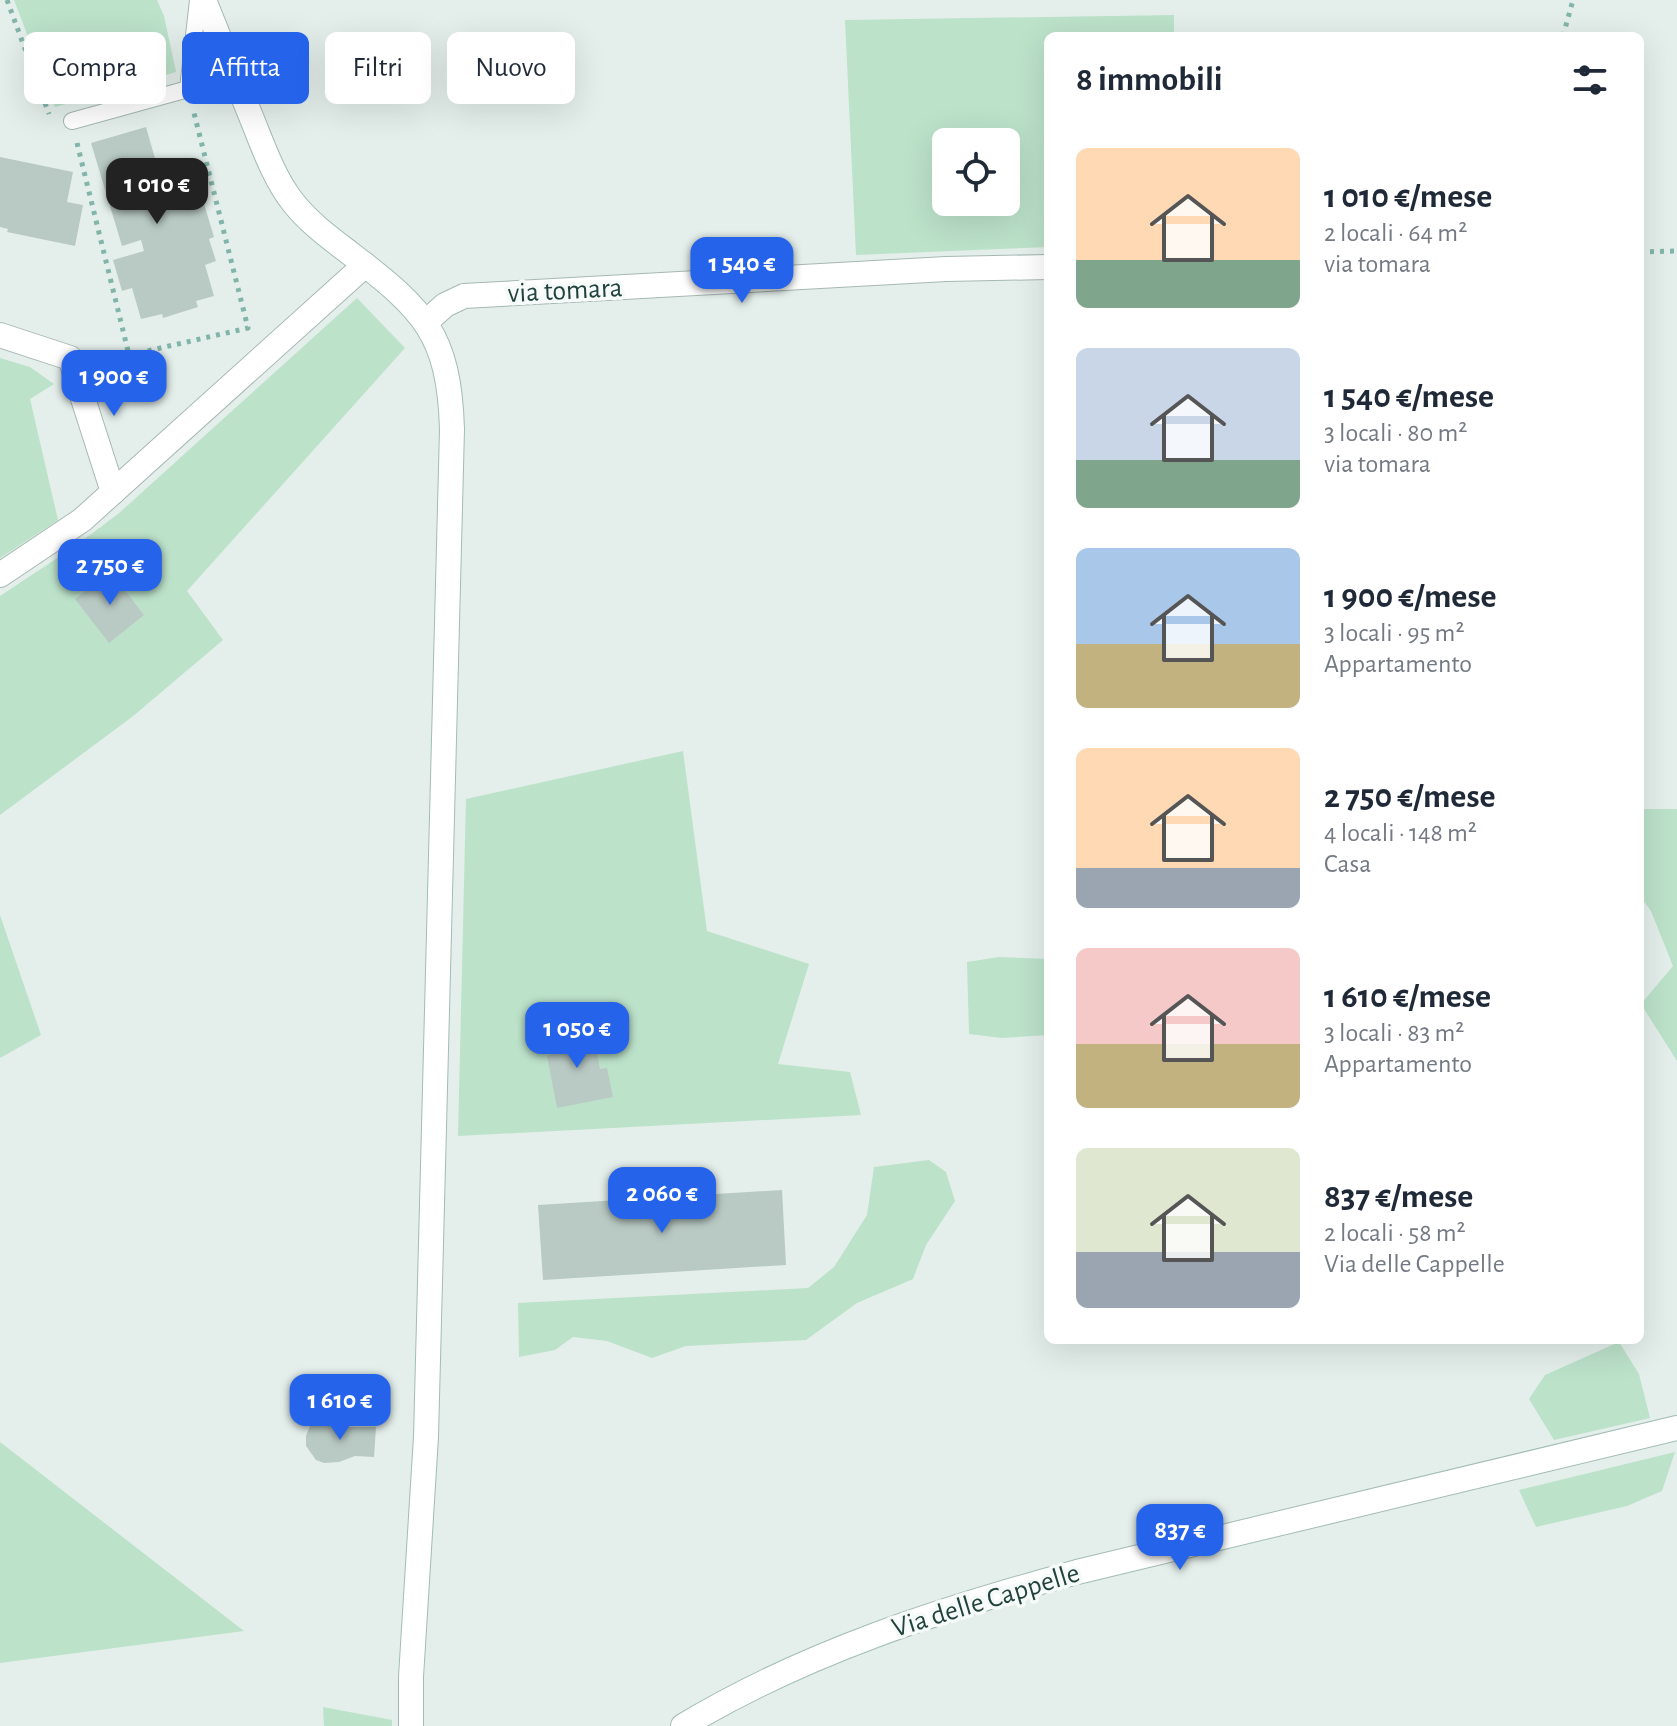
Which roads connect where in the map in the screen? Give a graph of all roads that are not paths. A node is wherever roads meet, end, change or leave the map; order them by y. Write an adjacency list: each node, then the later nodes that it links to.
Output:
1 (198, 0): 3 (lane)
2 (204, 0): 4 (street)
3 (72, 121)
4 (365, 265): 6 (street); 8 (street)
5 (1044, 267): 6 (street, via tomara)
6 (426, 322): 12 (street)
7 (0, 335): 8 (street)
8 (113, 492): 9 (street)
9 (0, 575)
10 (1677, 1428): 11 (street, Via delle Cappelle)
11 (715, 1718): 13 (street, Via delle Cappelle)
12 (411, 1726)
13 (683, 1726)

